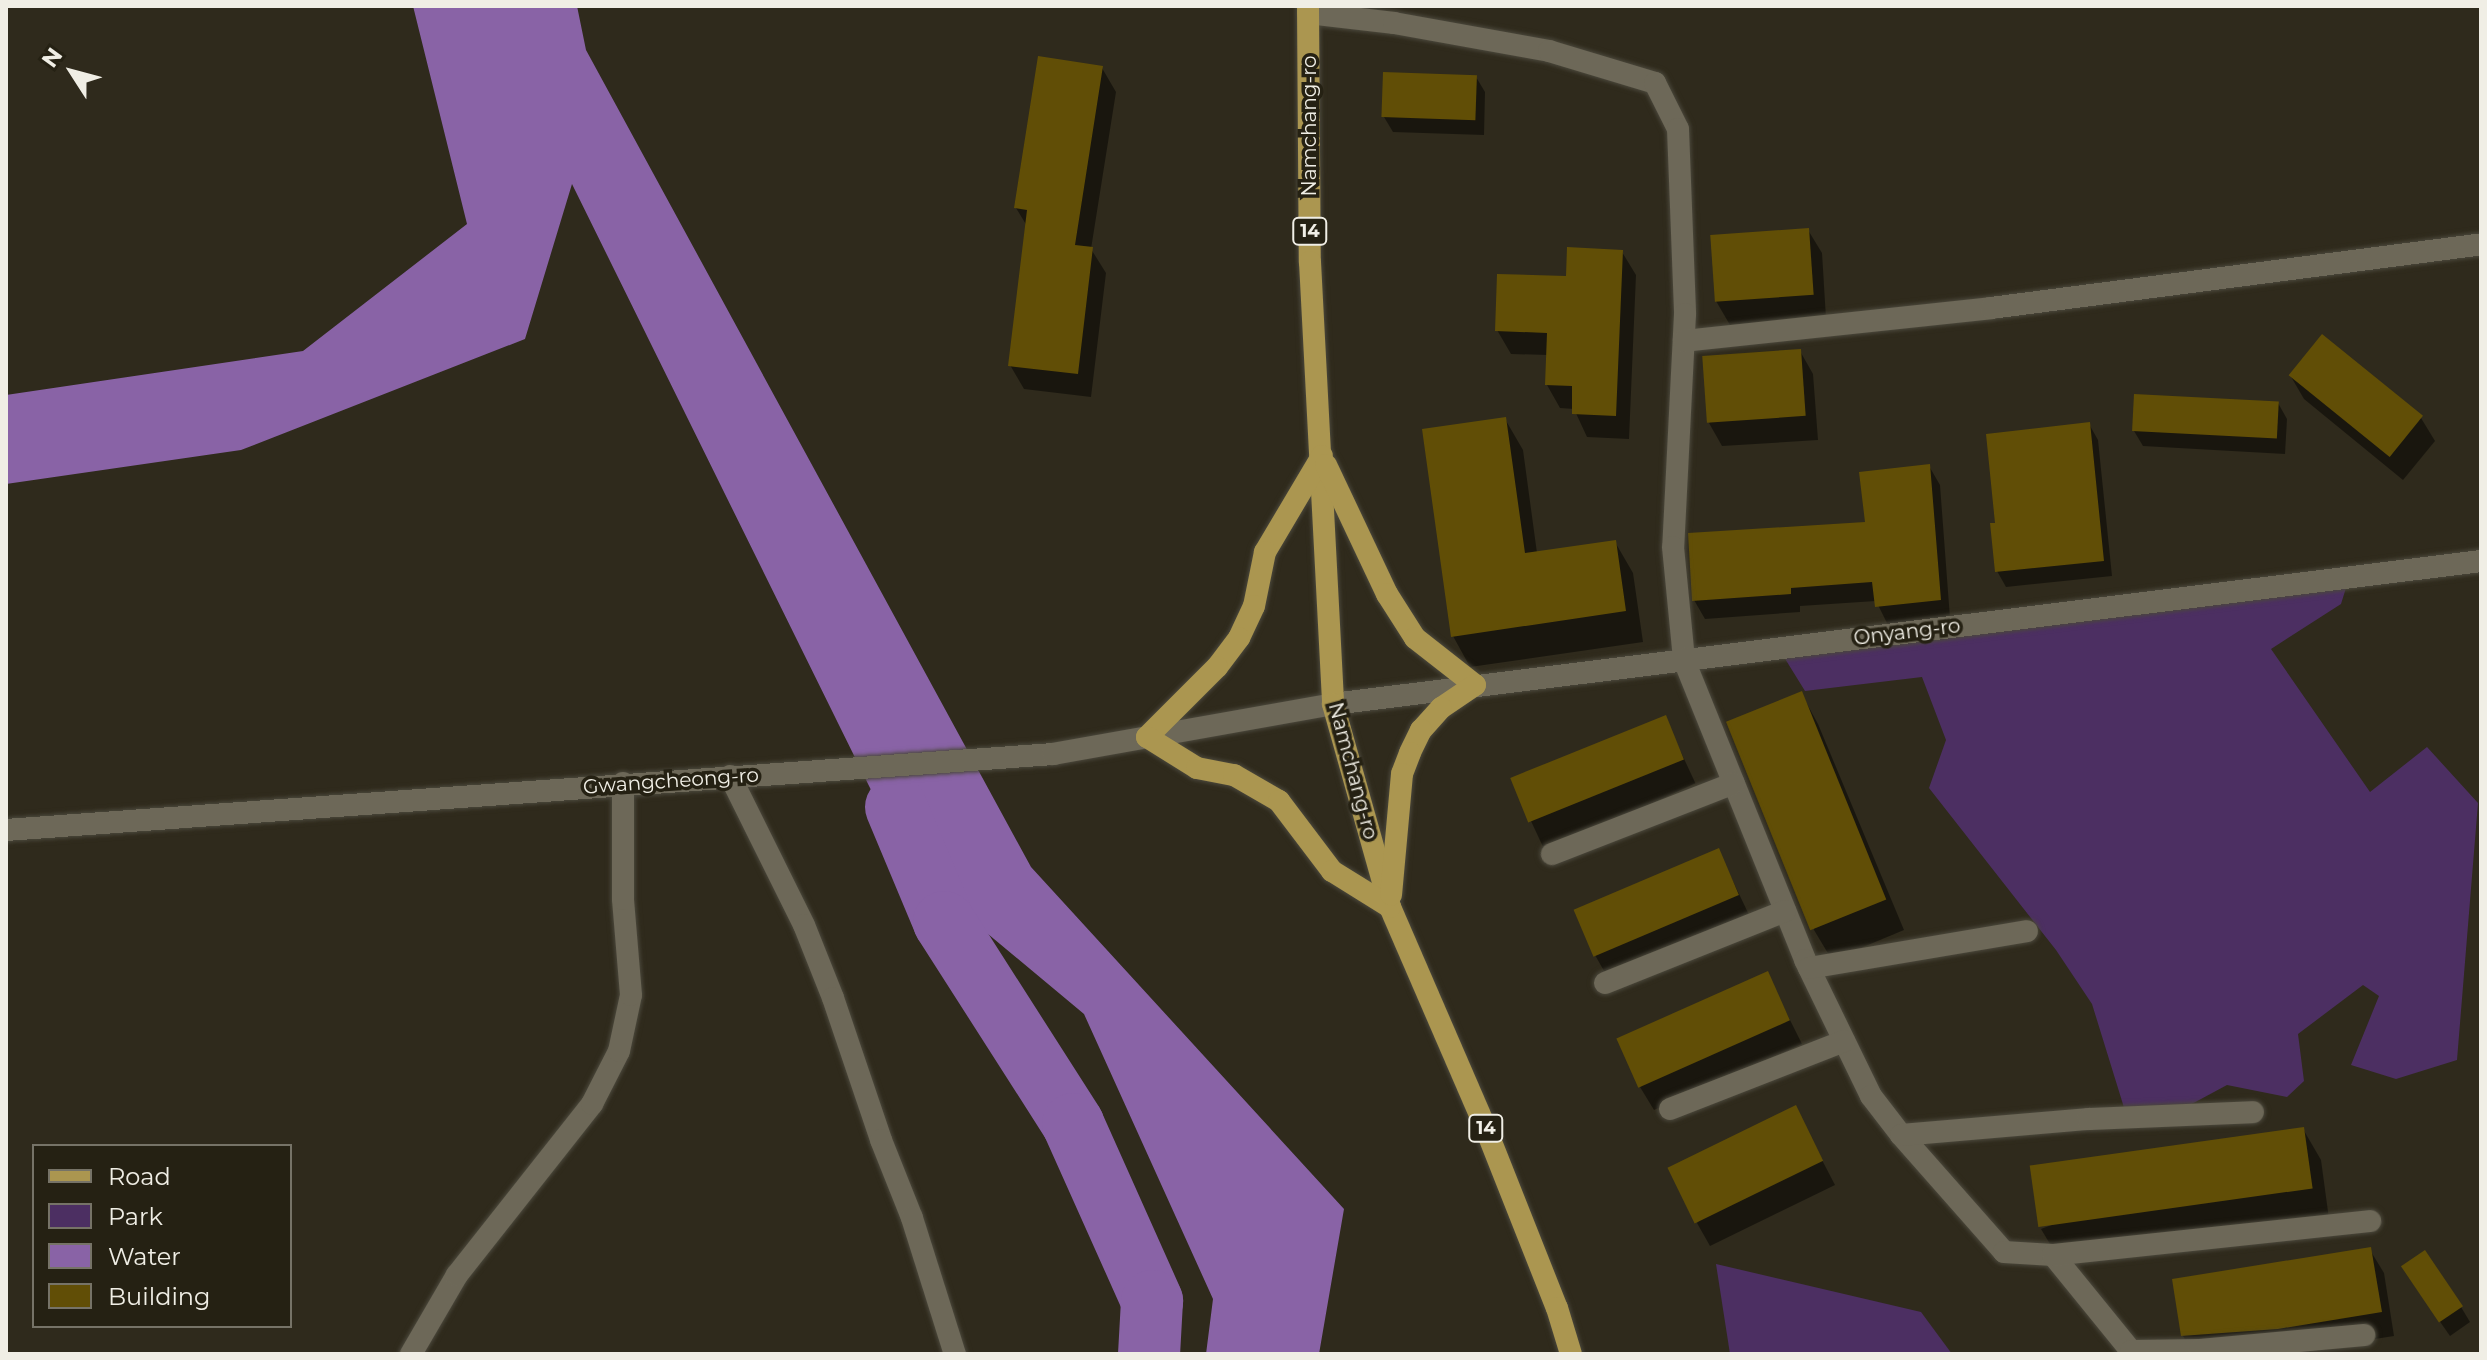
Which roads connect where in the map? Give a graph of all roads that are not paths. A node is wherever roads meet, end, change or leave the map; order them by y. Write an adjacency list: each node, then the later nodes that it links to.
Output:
1 (1308, 10): 3 (street); 4 (main road, Namchang-ro / 14)
2 (2481, 244): 3 (street)
3 (1684, 341): 6 (street)
4 (1322, 456): 7 (main road); 8 (main road, Namchang-ro / 14); 9 (main road)
5 (2481, 561): 6 (street, Onyang-ro)
6 (1684, 660): 7 (street, Onyang-ro); 12 (street)
7 (1475, 685): 8 (street, Onyang-ro); 15 (main road)
8 (1333, 704): 9 (street, Gwangcheong-ro); 15 (main road, Namchang-ro / 14)
9 (1147, 737): 10 (street, Gwangcheong-ro); 15 (main road)
10 (730, 776): 11 (street, Gwangcheong-ro); 28 (street)
11 (623, 783): 13 (street, Gwangcheong-ro); 27 (street)
12 (1734, 783): 14 (street); 16 (street)
13 (6, 830)
14 (1552, 854)
15 (1390, 907): 29 (main road, Namchang-ro / 14)
16 (1785, 911): 18 (street); 19 (street)
17 (2027, 931): 18 (street)
18 (1809, 968): 20 (street)
19 (1605, 983)
20 (1844, 1041): 21 (street); 23 (street)
21 (1670, 1109)
22 (2253, 1112): 23 (street)
23 (1901, 1135): 25 (street)
24 (2370, 1221): 25 (street)
25 (2053, 1255): 26 (street)
26 (2364, 1335)
27 (411, 1354)
28 (955, 1354)
29 (1571, 1354)

